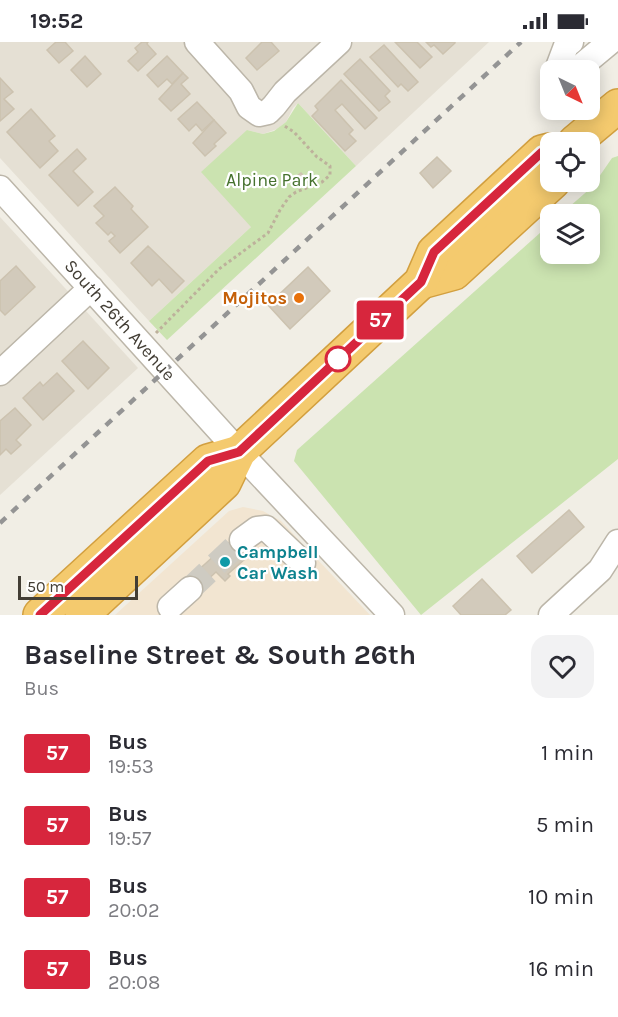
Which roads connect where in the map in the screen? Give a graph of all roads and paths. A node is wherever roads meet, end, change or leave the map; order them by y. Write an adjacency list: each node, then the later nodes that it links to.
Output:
1 (196, 42): 8 (street)
2 (339, 42): 8 (street)
3 (571, 42): 5 (street)
4 (610, 42): 6 (street)
5 (561, 60)
6 (588, 60)
7 (618, 106): 9 (highway)
8 (264, 113): 15 (path)
9 (587, 132)
10 (540, 154): 13 (highway)
11 (0, 188): 14 (street, South 26th Avenue)
12 (542, 192): 13 (highway)
13 (421, 282): 17 (highway)
14 (91, 288): 15 (street, South 26th Avenue); 16 (street)
15 (143, 346): 17 (street, South 26th Avenue)
16 (0, 373)
17 (239, 452): 24 (highway); 25 (highway); 26 (street, South 26th Avenue)
18 (242, 540): 20 (street)
19 (618, 542): 23 (street)
20 (303, 563)
21 (189, 589): 22 (street)
22 (170, 607)
23 (565, 610)
24 (40, 615)
25 (82, 615)
26 (392, 615)

